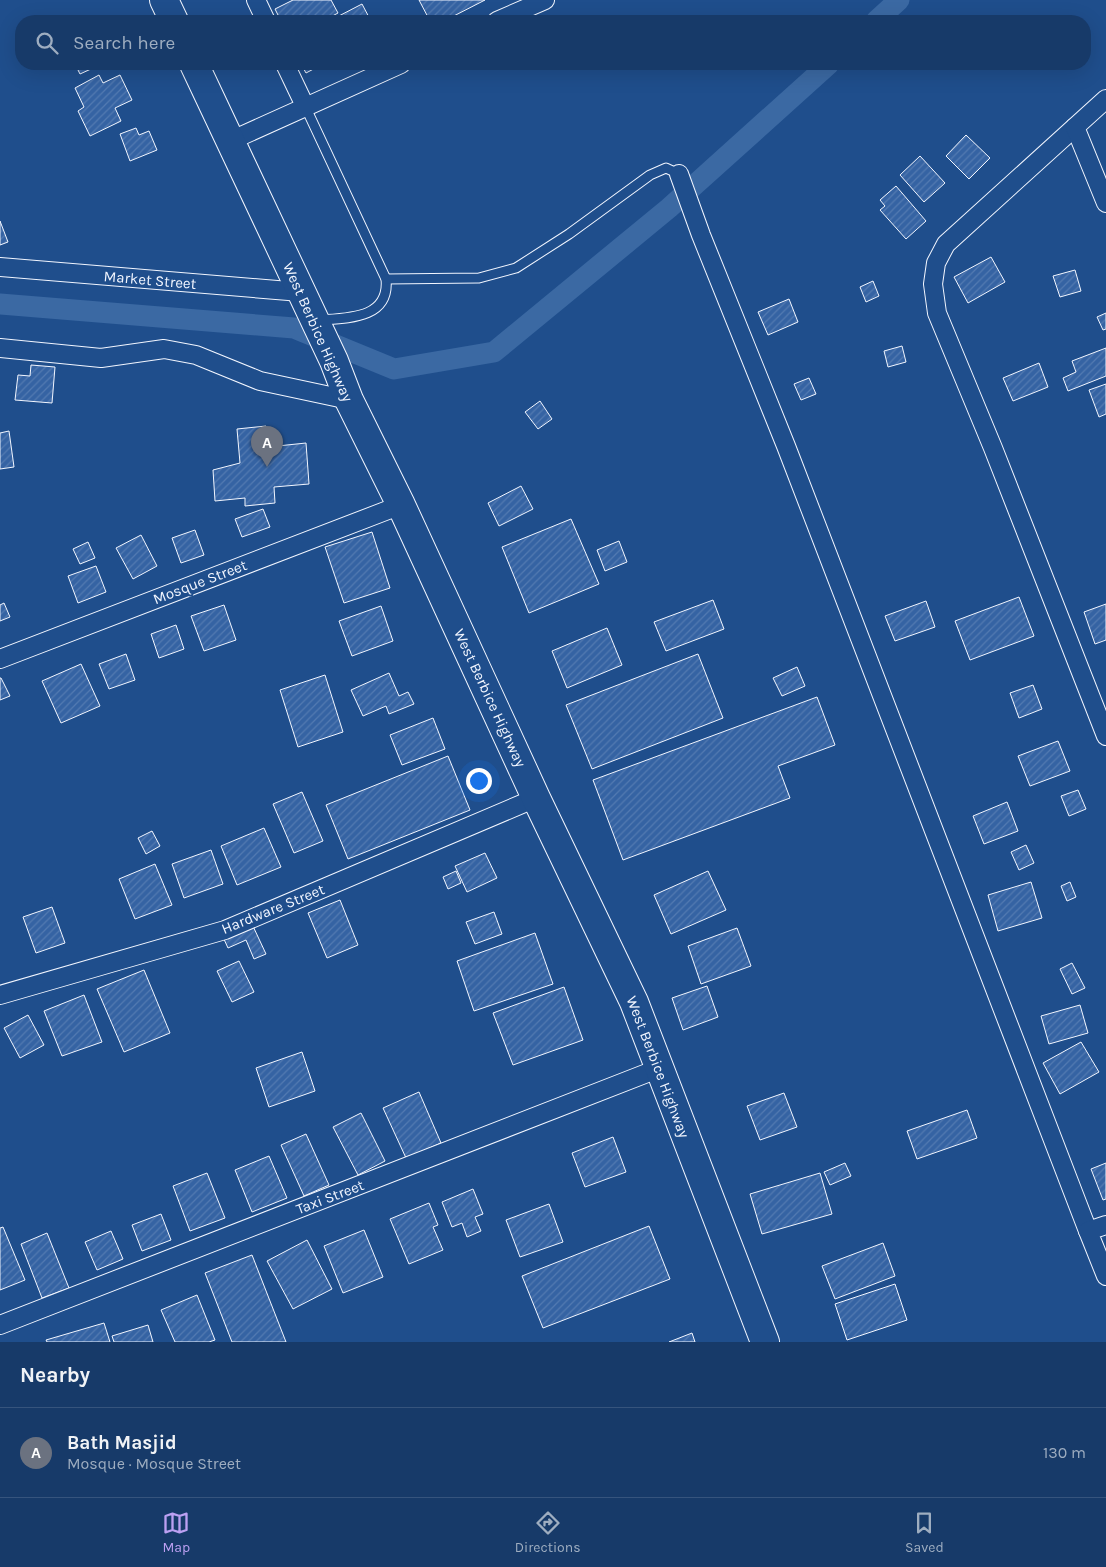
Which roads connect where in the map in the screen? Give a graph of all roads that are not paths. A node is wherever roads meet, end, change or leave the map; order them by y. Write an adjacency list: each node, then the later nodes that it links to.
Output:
1 (164, 0): 4 (main road)
2 (256, 0): 5 (street)
3 (544, 0): 6 (street)
4 (171, 15)
5 (263, 15)
6 (510, 15)
7 (197, 70): 13 (main road, West Berbice Highway)
8 (289, 70): 11 (street)
9 (387, 70): 11 (street)
10 (1106, 99): 12 (street)
11 (305, 106): 13 (street); 17 (lane)
12 (1076, 127): 15 (street); 24 (street)
13 (230, 140): 18 (main road, West Berbice Highway)
14 (679, 174): 17 (lane); 29 (street)
15 (1106, 203)
16 (0, 267): 18 (street, Market Street)
17 (386, 279): 19 (lane)
18 (301, 292): 19 (main road, West Berbice Highway)
19 (316, 326): 21 (main road, West Berbice Highway)
20 (0, 348): 21 (street)
21 (349, 400): 22 (main road, West Berbice Highway)
22 (401, 505): 23 (street, Mosque Street); 25 (main road, West Berbice Highway)
23 (0, 659)
24 (1106, 736)
25 (536, 798): 26 (street, Hardware Street); 27 (main road, West Berbice Highway)
26 (0, 994)
27 (660, 1068): 31 (street, Taxi Street); 32 (main road, West Berbice Highway)
28 (1106, 1225): 29 (street)
29 (1088, 1231): 30 (street)
30 (1106, 1276)
31 (0, 1325)
32 (765, 1342)

